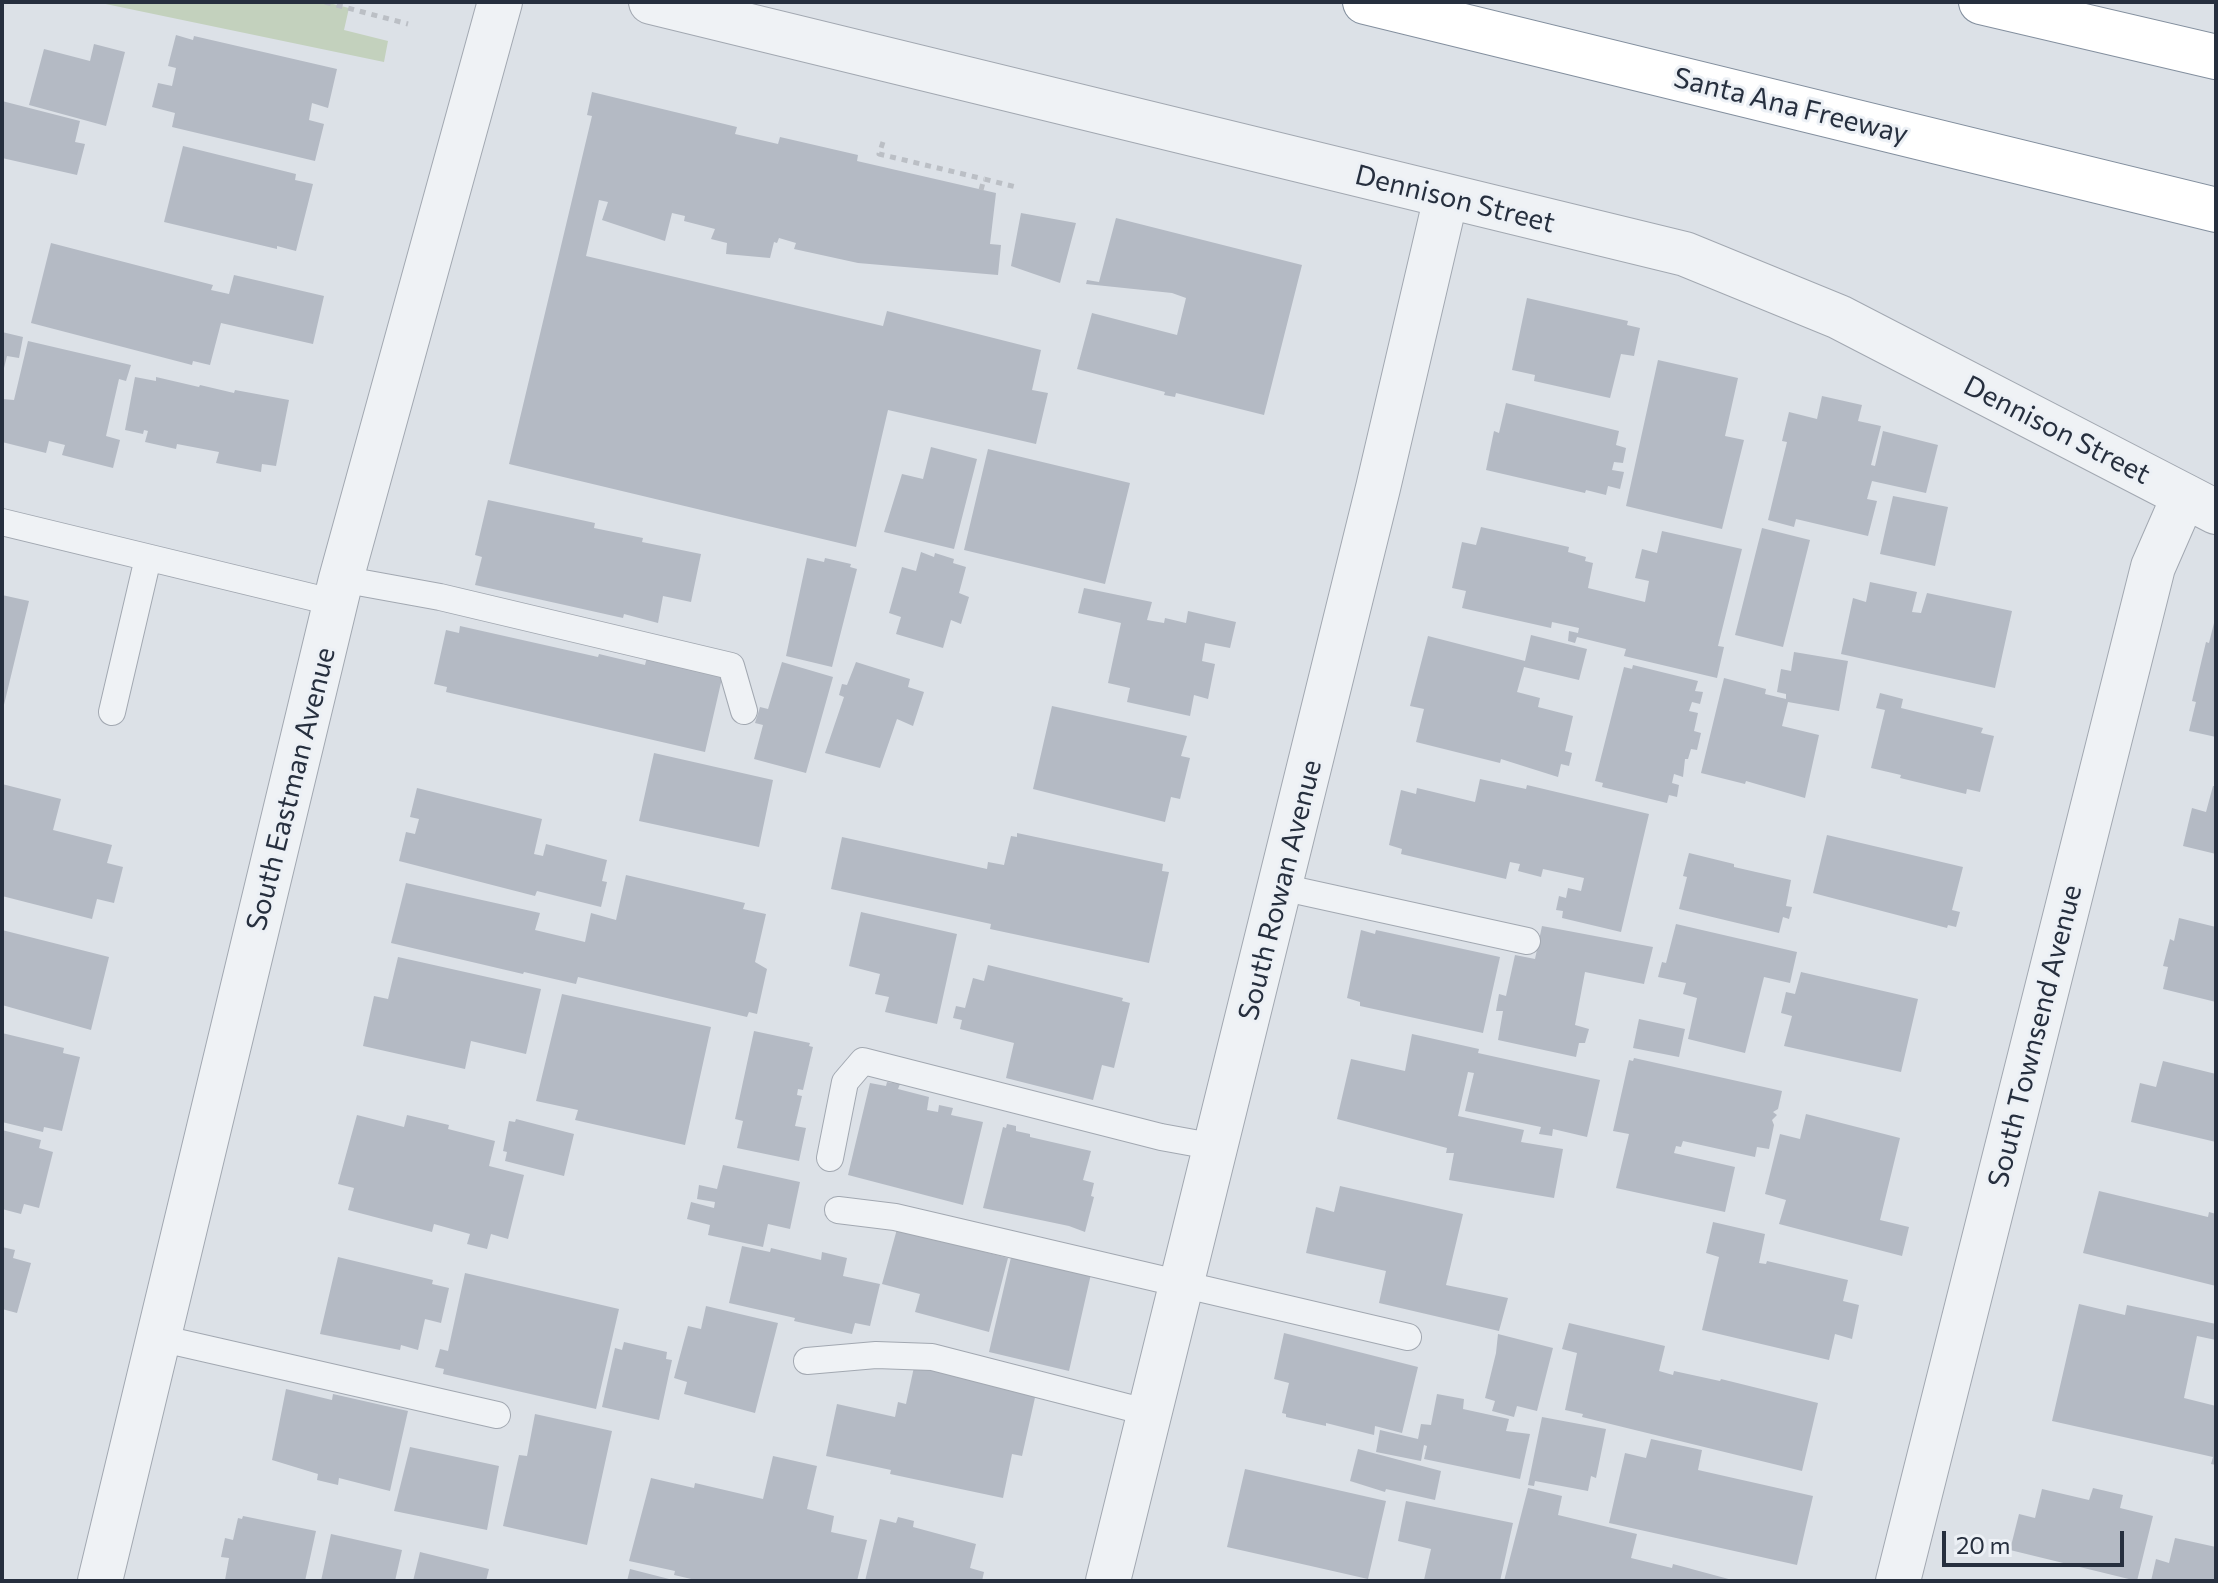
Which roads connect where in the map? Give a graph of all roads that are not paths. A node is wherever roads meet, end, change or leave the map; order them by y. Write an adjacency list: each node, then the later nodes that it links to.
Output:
1 (500, 2): 11 (street, South Eastman Avenue)
2 (651, 2): 6 (street, Dennison Street)
3 (1365, 2): 7 (highway, Santa Ana Freeway)
4 (1981, 2): 5 (highway)
5 (2216, 57)
6 (1446, 197): 8 (street, Dennison Street); 14 (street, South Rowan Avenue)
7 (2208, 210)
8 (2200, 504): 27 (street, South Townsend Avenue)
9 (2, 522): 10 (lane)
10 (148, 558): 11 (lane); 13 (lane)
11 (338, 591): 12 (lane); 21 (street, South Eastman Avenue)
12 (744, 711)
13 (112, 712)
14 (1281, 887): 15 (lane); 16 (street, South Rowan Avenue)
15 (1527, 941)
16 (1216, 1147): 17 (lane); 19 (street, South Rowan Avenue)
17 (830, 1158)
18 (838, 1210): 19 (lane)
19 (1182, 1283): 20 (lane); 23 (street, South Rowan Avenue)
20 (1408, 1337)
21 (159, 1338): 24 (lane); 25 (street, South Eastman Avenue)
22 (807, 1361): 23 (lane)
23 (1150, 1413): 26 (street, South Rowan Avenue)
24 (497, 1415)
25 (100, 1581)
26 (1108, 1581)
27 (1898, 1581)

